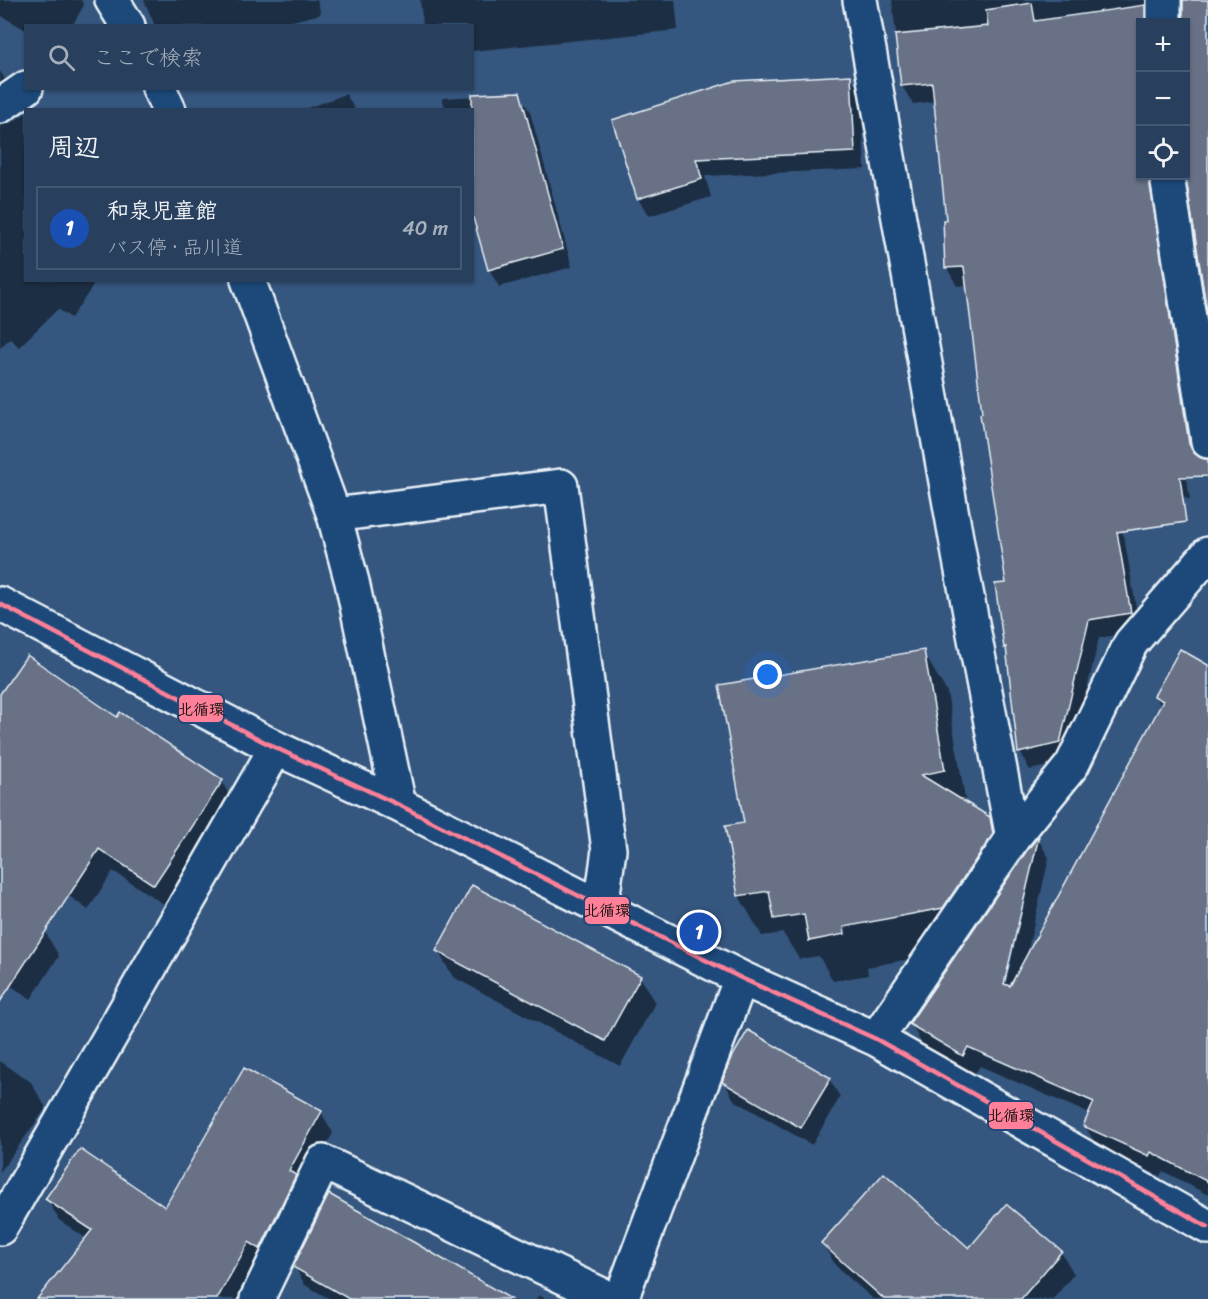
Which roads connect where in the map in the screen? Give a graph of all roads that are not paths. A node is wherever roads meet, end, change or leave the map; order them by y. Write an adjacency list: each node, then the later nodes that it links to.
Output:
1 (860, 0): 16 (street)
2 (1164, 0): 3 (street)
3 (1164, 18)
4 (24, 89): 6 (street)
5 (160, 90): 7 (street)
6 (0, 106)
7 (168, 108)
8 (1168, 180): 10 (street)
9 (249, 282): 11 (street)
10 (1208, 441)
11 (334, 514): 15 (street); 17 (street)
12 (1208, 554): 16 (street)
13 (0, 604): 14 (street)
14 (276, 748): 15 (street); 21 (street)
15 (399, 805): 17 (street)
16 (1013, 838): 19 (street)
17 (601, 908): 18 (street)
18 (741, 978): 19 (street); 24 (street)
19 (876, 1039): 20 (street)
20 (1208, 1227)
21 (0, 1228)
22 (257, 1299): 23 (street)
23 (610, 1299)
24 (621, 1299)

